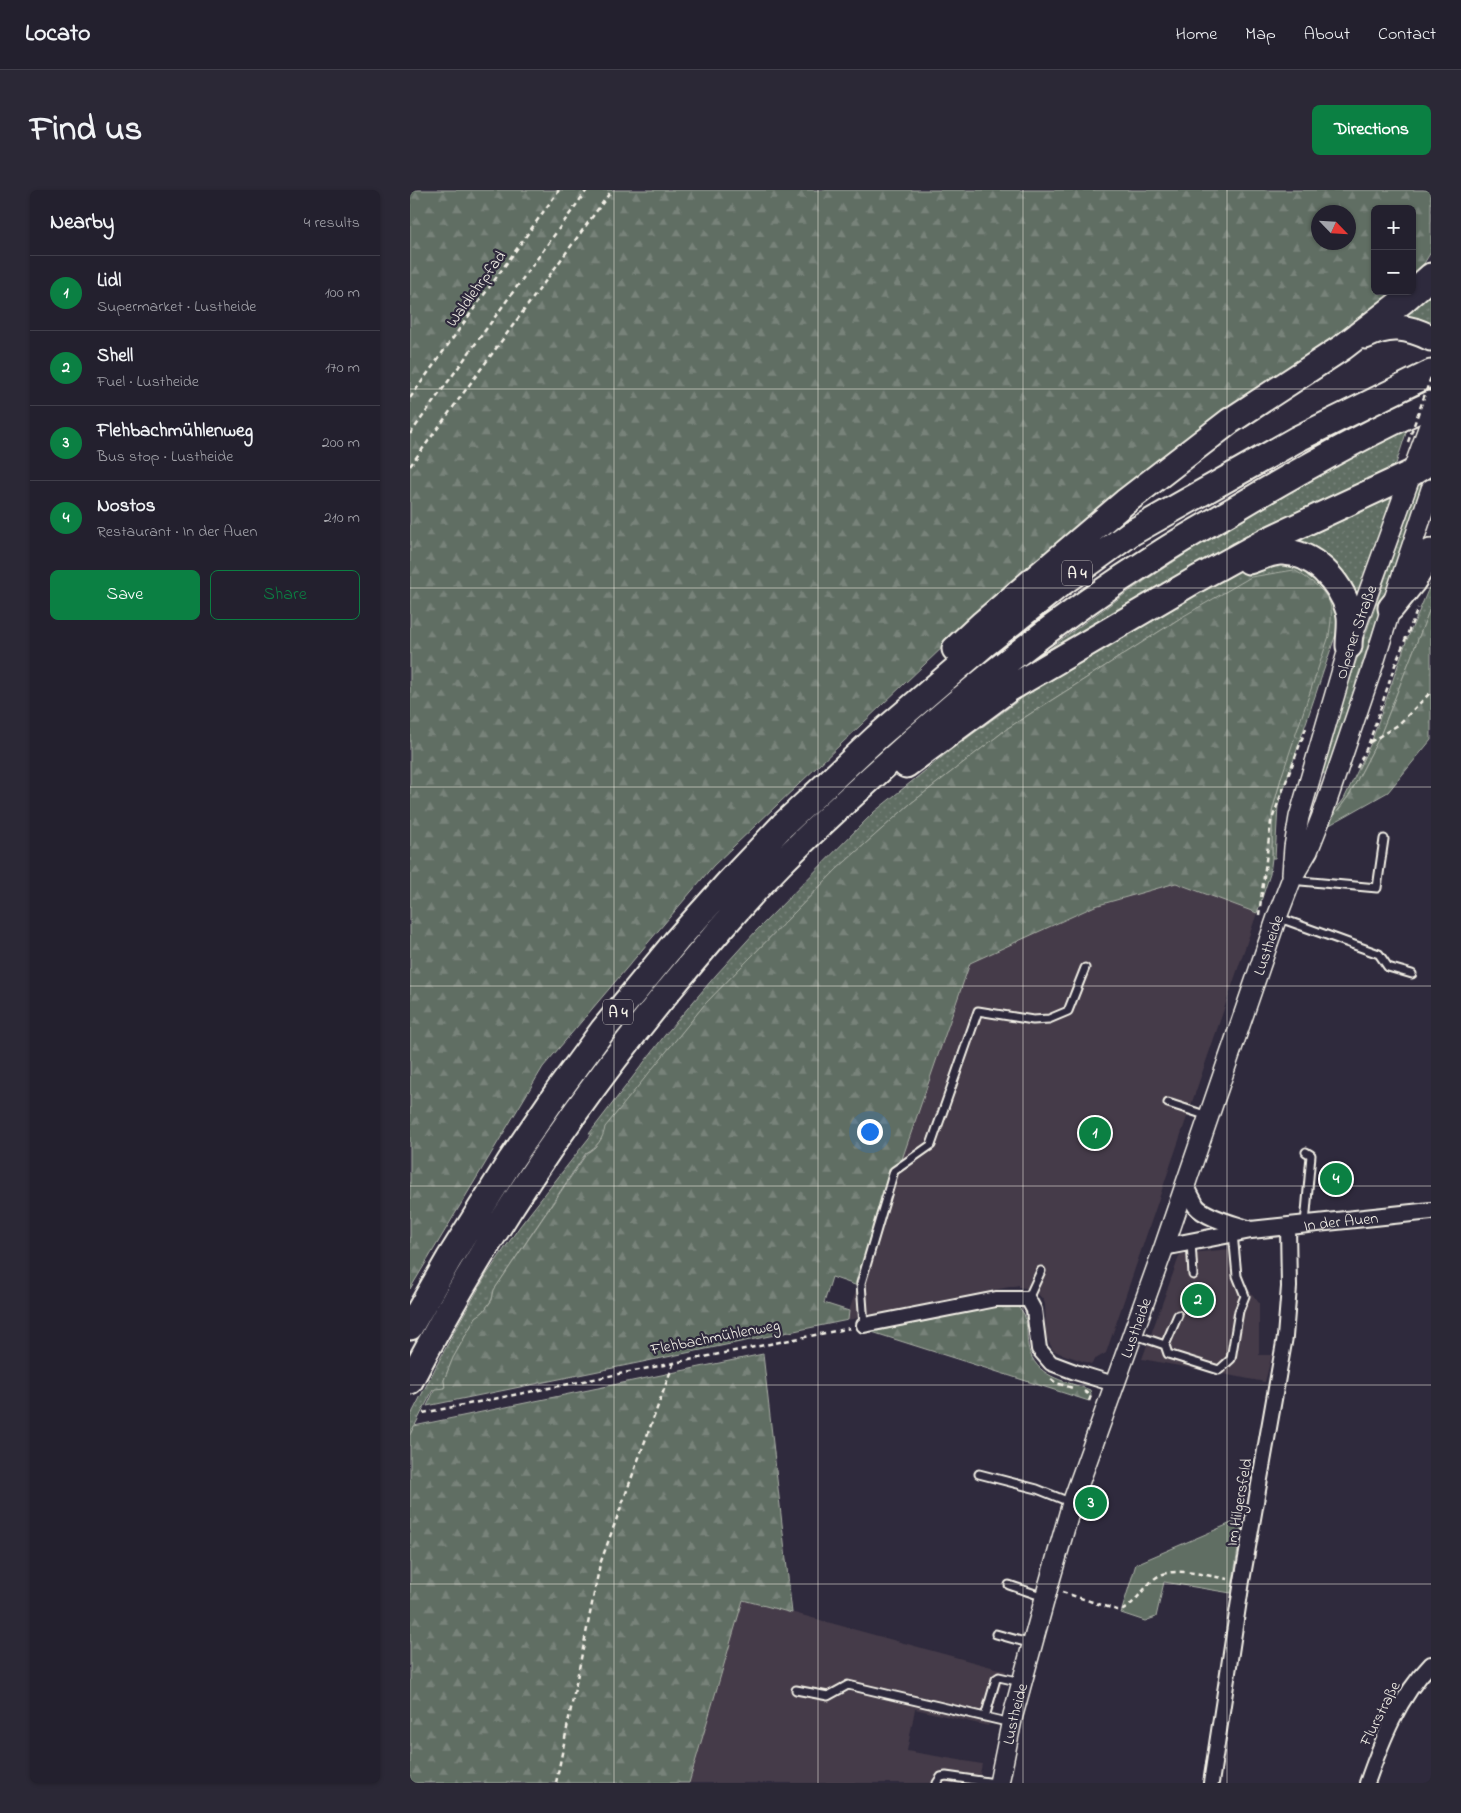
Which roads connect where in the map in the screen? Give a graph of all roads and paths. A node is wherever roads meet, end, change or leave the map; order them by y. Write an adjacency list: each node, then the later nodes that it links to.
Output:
1 (559, 190): 9 (path, Waldlehrpfad)
2 (587, 190): 12 (path)
3 (612, 190): 13 (path)
4 (1431, 276): 6 (highway)
5 (1431, 338): 6 (highway)
6 (1343, 346): 22 (highway)
7 (1431, 373): 22 (highway, A 4)
8 (1431, 377): 11 (path, bridge)
9 (410, 398)
10 (1431, 404): 24 (highway, A 4)
11 (1421, 433): 14 (main road, Olpener Straße)
12 (410, 434)
13 (410, 466)
14 (1422, 467): 17 (highway); 19 (main road, Olpener Straße)
15 (1431, 489): 18 (main road, Olpener Straße)
16 (1431, 552): 18 (highway)
17 (1197, 579): 19 (highway); 24 (highway)
18 (1391, 608): 25 (main road, Olpener Straße)
19 (1349, 646): 27 (main road, Olpener Straße)
20 (1431, 692): 23 (path)
21 (1309, 722): 29 (path)
22 (877, 737): 48 (highway, A 4)
23 (1369, 743)
24 (816, 829): 53 (highway, A 4)
25 (1314, 834): 28 (main road, Lustheide)
26 (1384, 839): 28 (lane)
27 (1294, 847): 28 (main road, Lustheide)
28 (1292, 878): 29 (main road, Lustheide)
29 (1268, 916): 31 (lane); 33 (main road, Lustheide)
30 (1085, 968): 47 (lane)
31 (1412, 974)
32 (1168, 1104): 33 (lane)
33 (1208, 1116): 35 (main road, Lustheide)
34 (1306, 1152): 37 (lane)
35 (1185, 1184): 39 (street, In der Auen); 42 (main road, Lustheide)
36 (1431, 1212): 37 (street, In der Auen)
37 (1305, 1225): 38 (street, In der Auen)
38 (1288, 1226): 39 (street, In der Auen); 59 (street, Im Hilgersfeld)
39 (1250, 1230): 40 (street, In der Auen)
40 (1233, 1233): 41 (street, In der Auen); 50 (lane)
41 (1191, 1241): 42 (street, In der Auen); 44 (lane)
42 (1164, 1247): 49 (main road, Lustheide)
43 (1040, 1271): 45 (lane)
44 (1193, 1275)
45 (1028, 1300): 47 (street); 52 (street)
46 (1178, 1315): 50 (lane)
47 (864, 1325): 51 (path, Flehbachmühlenweg)
48 (410, 1327)
49 (1132, 1334): 50 (lane); 54 (main road, Lustheide)
50 (1165, 1345)
51 (674, 1362): 56 (path, Flehbachmühlenweg); 69 (path)
52 (1091, 1377): 54 (street); 55 (path)
53 (410, 1381)
54 (1114, 1384): 58 (main road, Lustheide)
55 (1085, 1391)
56 (423, 1412)
57 (979, 1474): 58 (lane)
58 (1072, 1503): 61 (main road, Lustheide)
59 (1242, 1581): 61 (path); 72 (street, Im Hilgersfeld)
60 (1009, 1585): 61 (lane)
61 (1046, 1592): 63 (main road, Lustheide)
62 (996, 1634): 63 (lane)
63 (1032, 1644): 65 (main road, Lustheide)
64 (1431, 1664): 73 (street, Flurstraße)
65 (1022, 1682): 67 (lane); 68 (main road, Lustheide)
66 (796, 1690): 67 (lane)
67 (985, 1717): 68 (lane)
68 (1011, 1723): 71 (main road, Lustheide)
69 (556, 1783)
70 (937, 1783): 71 (lane)
71 (997, 1783)
72 (1211, 1783)
73 (1367, 1783)

